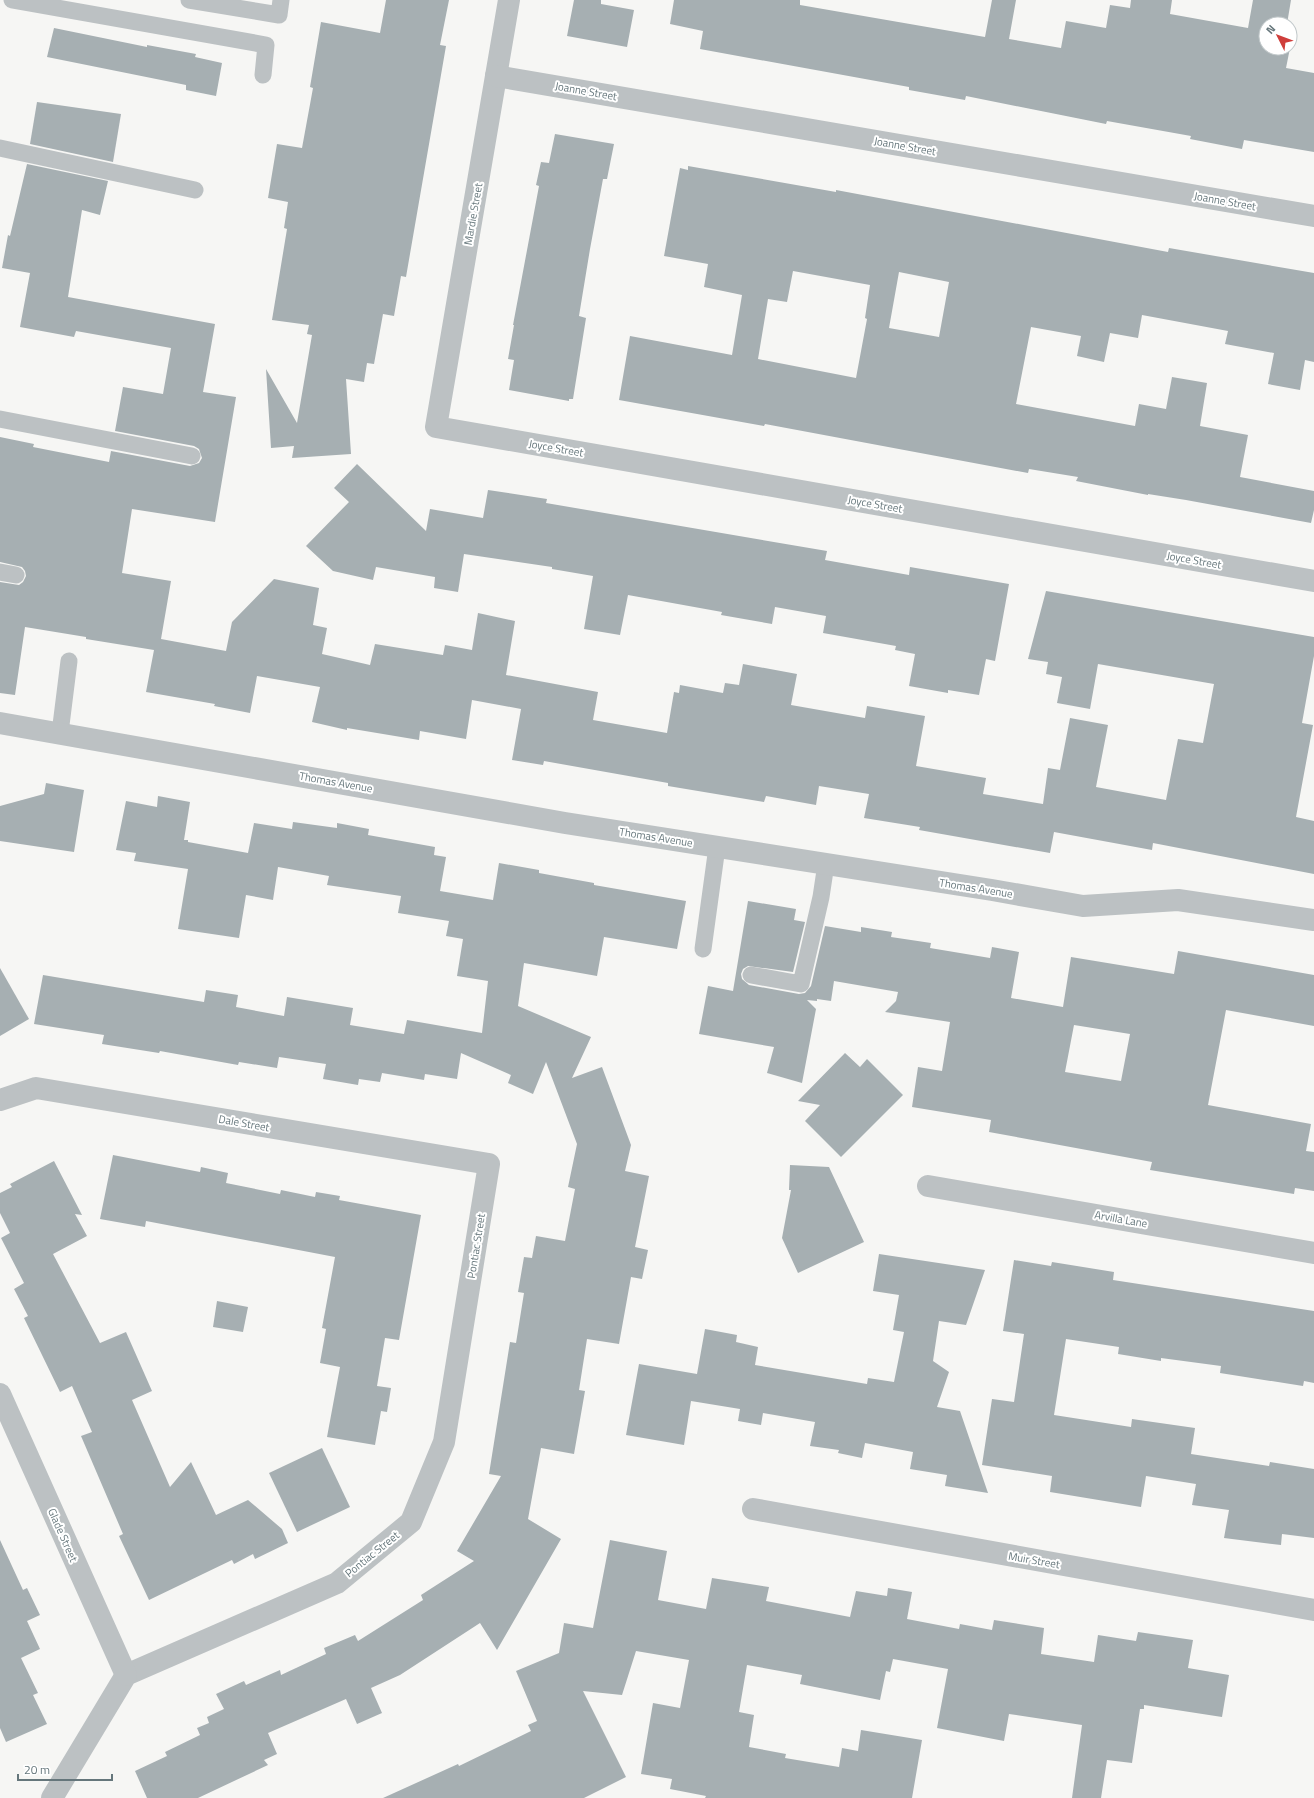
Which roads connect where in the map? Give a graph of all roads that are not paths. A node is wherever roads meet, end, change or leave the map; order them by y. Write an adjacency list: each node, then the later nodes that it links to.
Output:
1 (12, 0): 5 (lane)
2 (189, 0): 3 (lane)
3 (282, 0)
4 (509, 0): 6 (street, Mardie Street)
5 (263, 75)
6 (496, 76): 9 (street, Joanne Street); 11 (street, Mardie Street)
7 (0, 148): 8 (lane)
8 (195, 190)
9 (1314, 216)
10 (0, 419): 12 (lane)
11 (436, 427): 13 (street, Joyce Street)
12 (192, 456)
13 (1314, 581)
14 (70, 661): 16 (lane)
15 (0, 723): 16 (street, Thomas Avenue)
16 (60, 733): 17 (street, Thomas Avenue)
17 (717, 847): 18 (street, Thomas Avenue); 20 (lane)
18 (826, 864): 19 (street, Thomas Avenue); 21 (lane)
19 (1314, 920)
20 (703, 949)
21 (751, 975)
22 (0, 1100): 23 (street, Dale Street)
23 (489, 1164): 29 (street, Pontiac Street)
24 (928, 1186): 25 (street, Arvilla Lane)
25 (1314, 1253)
26 (0, 1394): 29 (street, Glade Street)
27 (754, 1510): 28 (street, Muir Street)
28 (1314, 1610)
29 (126, 1675): 30 (street)
30 (52, 1798)

